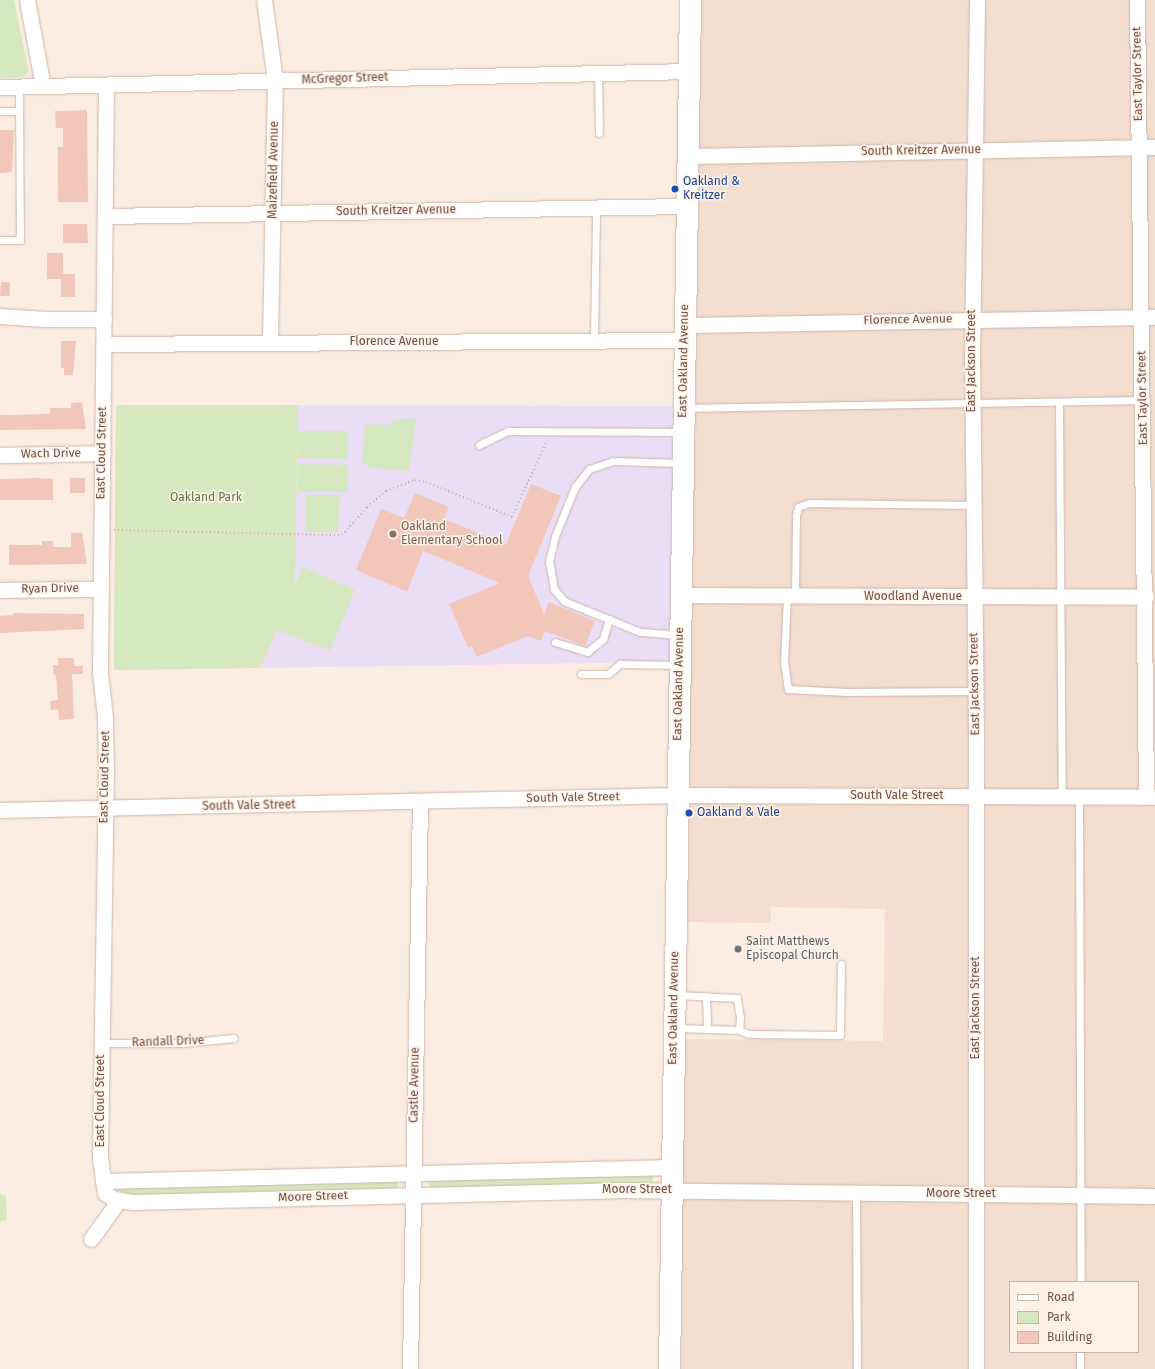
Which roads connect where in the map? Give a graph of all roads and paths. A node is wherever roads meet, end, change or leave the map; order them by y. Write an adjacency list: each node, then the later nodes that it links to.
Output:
1 (27, 0): 10 (street)
2 (264, 0): 8 (street, Maizefield Avenue)
3 (690, 0): 6 (main road, East Oakland Avenue)
4 (977, 0): 18 (street, East Jackson Street)
5 (1137, 0): 16 (street, East Taylor Street)
6 (689, 70): 7 (street, McGregor Street); 19 (main road, East Oakland Avenue)
7 (598, 71): 8 (street, McGregor Street); 15 (lane)
8 (275, 80): 11 (street, McGregor Street); 22 (street, Maizefield Avenue)
9 (19, 86): 10 (street, McGregor Street); 12 (street, McGregor Street); 14 (lane)
10 (43, 86): 11 (street, McGregor Street)
11 (106, 86): 23 (street)
12 (0, 87)
13 (0, 111): 14 (lane)
14 (19, 111): 24 (lane)
15 (599, 133)
16 (1139, 147): 17 (street, South Kreitzer Avenue); 18 (street, South Kreitzer Avenue); 26 (street, East Taylor Street)
17 (1155, 147)
18 (975, 150): 19 (street, South Kreitzer Avenue); 28 (street, East Jackson Street)
19 (687, 156): 20 (main road, East Oakland Avenue)
20 (686, 206): 21 (street, South Kreitzer Avenue); 29 (main road, East Oakland Avenue)
21 (596, 208): 22 (street, South Kreitzer Avenue); 30 (lane)
22 (273, 213): 23 (street, South Kreitzer Avenue); 31 (street, Maizefield Avenue)
23 (106, 216): 27 (street)
24 (0, 240)
25 (0, 316): 27 (street)
26 (1148, 317): 28 (street, Florence Avenue); 33 (street, East Taylor Street)
27 (104, 318): 32 (street, East Cloud Street)
28 (972, 318): 29 (street, Florence Avenue); 35 (street, East Jackson Street)
29 (684, 332): 30 (street, Florence Avenue); 36 (main road, East Oakland Avenue)
30 (594, 340): 31 (street, Florence Avenue)
31 (270, 342): 32 (street, Florence Avenue)
32 (104, 344): 40 (street, East Cloud Street)
33 (1142, 400): 34 (lane); 43 (street, East Taylor Street)
34 (1059, 402): 35 (lane); 51 (lane)
35 (972, 403): 36 (lane); 44 (street, East Jackson Street)
36 (683, 408): 38 (main road, East Oakland Avenue)
37 (550, 430): 38 (lane); 39 (lane); 45 (path)
38 (683, 432): 42 (main road, East Oakland Avenue)
39 (479, 445)
40 (103, 453): 41 (street, Wach Drive); 45 (street, East Cloud Street)
41 (0, 455)
42 (682, 463): 48 (main road, East Oakland Avenue); 53 (lane)
43 (1149, 482): 52 (street, East Taylor Street)
44 (972, 505): 49 (lane); 50 (street, East Jackson Street)
45 (101, 530): 46 (street, East Cloud Street)
46 (100, 589): 47 (street, Ryan Drive); 66 (street, East Cloud Street)
47 (0, 590)
48 (680, 595): 49 (street, Woodland Avenue); 54 (main road, East Oakland Avenue)
49 (791, 596): 50 (street, Woodland Avenue); 59 (lane)
50 (974, 597): 51 (street, Woodland Avenue); 59 (street, East Jackson Street)
51 (1060, 597): 52 (street, Woodland Avenue); 62 (lane)
52 (1146, 597): 55 (street, East Taylor Street)
53 (609, 619): 54 (lane); 56 (lane)
54 (679, 634): 57 (main road, East Oakland Avenue)
55 (1150, 640): 64 (street, East Taylor Street)
56 (555, 642)
57 (679, 665): 58 (lane); 60 (main road, East Oakland Avenue)
58 (581, 674)
59 (975, 691): 61 (street, East Jackson Street)
60 (677, 795): 61 (street, South Vale Street); 65 (street, South Vale Street); 69 (main road, East Oakland Avenue)
61 (976, 796): 62 (street, South Vale Street); 81 (street, East Jackson Street)
62 (1062, 797): 63 (street, South Vale Street)
63 (1079, 797): 64 (street, South Vale Street); 82 (lane)
64 (1150, 797)
65 (420, 802): 66 (street, South Vale Street); 77 (street, Castle Avenue)
66 (104, 808): 67 (street, South Vale Street); 75 (street, East Cloud Street)
67 (0, 810)
68 (841, 964): 73 (lane)
69 (674, 995): 70 (lane); 71 (main road, East Oakland Avenue)
70 (706, 996): 72 (lane); 73 (lane)
71 (674, 1028): 72 (lane); 76 (main road, East Oakland Avenue)
72 (707, 1030): 73 (lane)
73 (739, 1030)
74 (234, 1038): 75 (lane, Randall Drive)
75 (101, 1043): 78 (street, East Cloud Street)
76 (672, 1167): 77 (street, Moore Street); 79 (main road, East Oakland Avenue)
77 (414, 1172): 78 (street, Moore Street); 83 (street, Castle Avenue)
78 (103, 1181): 85 (street, East Cloud Street)
79 (671, 1190): 80 (street, Moore Street); 83 (street, Moore Street); 90 (main road, East Oakland Avenue)
80 (856, 1193): 81 (street, Moore Street); 91 (lane)
81 (975, 1193): 82 (street, Moore Street); 92 (street, East Jackson Street)
82 (1081, 1195): 84 (street, Moore Street); 87 (lane)
83 (414, 1196): 85 (street, Moore Street); 89 (street, Castle Avenue)
84 (1155, 1196)
85 (119, 1200): 86 (street)
86 (91, 1238)
87 (1081, 1281)
88 (1080, 1353): 93 (lane)
89 (410, 1369)
90 (669, 1369)
91 (857, 1369)
92 (976, 1369)
93 (1080, 1369)

